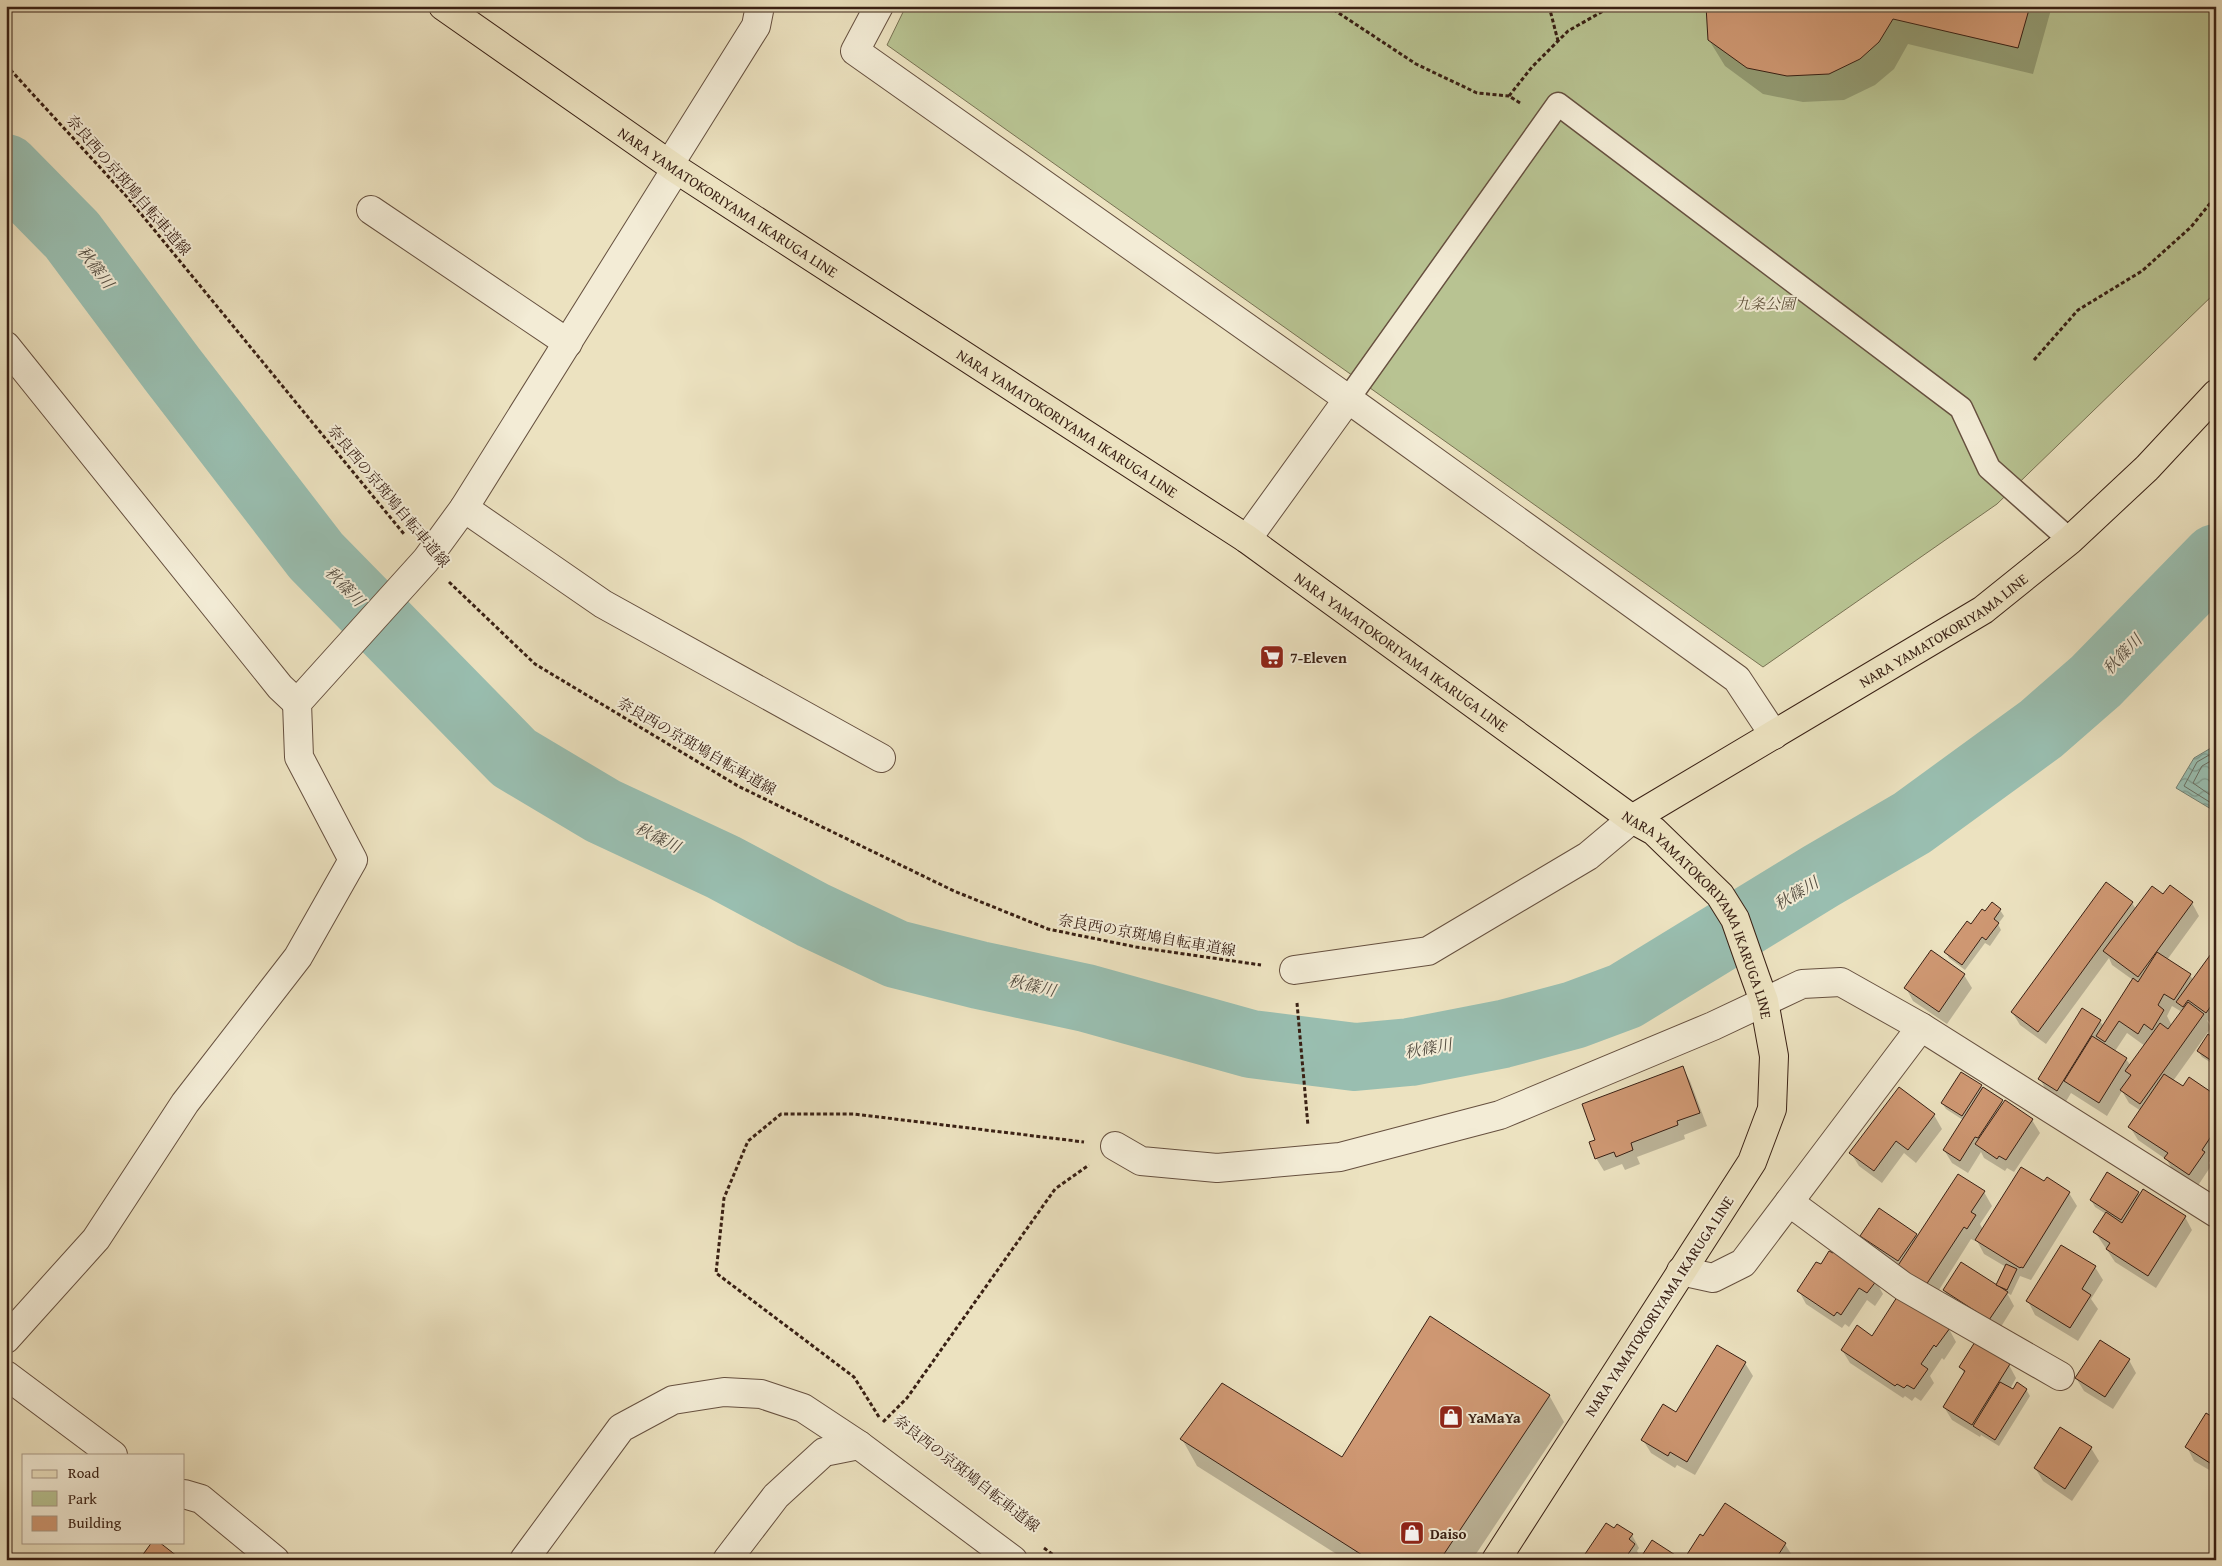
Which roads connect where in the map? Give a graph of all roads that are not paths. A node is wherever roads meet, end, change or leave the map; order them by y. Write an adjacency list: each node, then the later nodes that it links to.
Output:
1 (443, 6): 4 (main road, NARA YAMATOKORIYAMA IKARUGA LINE)
2 (760, 6): 4 (street)
3 (879, 6): 9 (street)
4 (673, 167): 6 (street); 11 (main road, NARA YAMATOKORIYAMA IKARUGA LINE)
5 (371, 210): 6 (street)
6 (568, 343): 10 (street)
7 (6, 346): 13 (street)
8 (2216, 394): 12 (main road, NARA YAMATOKORIYAMA LINE)
9 (1348, 399): 11 (street); 12 (lane); 14 (street)
10 (464, 508): 13 (street); 15 (street)
11 (1247, 539): 16 (main road, NARA YAMATOKORIYAMA IKARUGA LINE)
12 (2070, 540): 14 (main road, NARA YAMATOKORIYAMA LINE)
13 (297, 703): 24 (street)
14 (1774, 735): 16 (main road, NARA YAMATOKORIYAMA LINE)
15 (881, 758)
16 (1643, 825): 17 (street); 18 (main road, NARA YAMATOKORIYAMA IKARUGA LINE)
17 (1294, 970)
18 (1760, 990): 19 (street); 20 (street); 23 (main road, NARA YAMATOKORIYAMA IKARUGA LINE)
19 (1921, 1027): 21 (street); 22 (street)
20 (1115, 1146)
21 (1789, 1202): 23 (street); 26 (street)
22 (2216, 1213)
23 (1681, 1271): 34 (main road, NARA YAMATOKORIYAMA IKARUGA LINE)
24 (6, 1339)
25 (6, 1375): 28 (street)
26 (2060, 1376)
27 (859, 1445): 31 (street); 32 (street); 33 (street)
28 (112, 1454)
29 (185, 1494): 30 (street)
30 (275, 1560)
31 (524, 1560)
32 (727, 1560)
33 (1013, 1560)
34 (1496, 1560)

